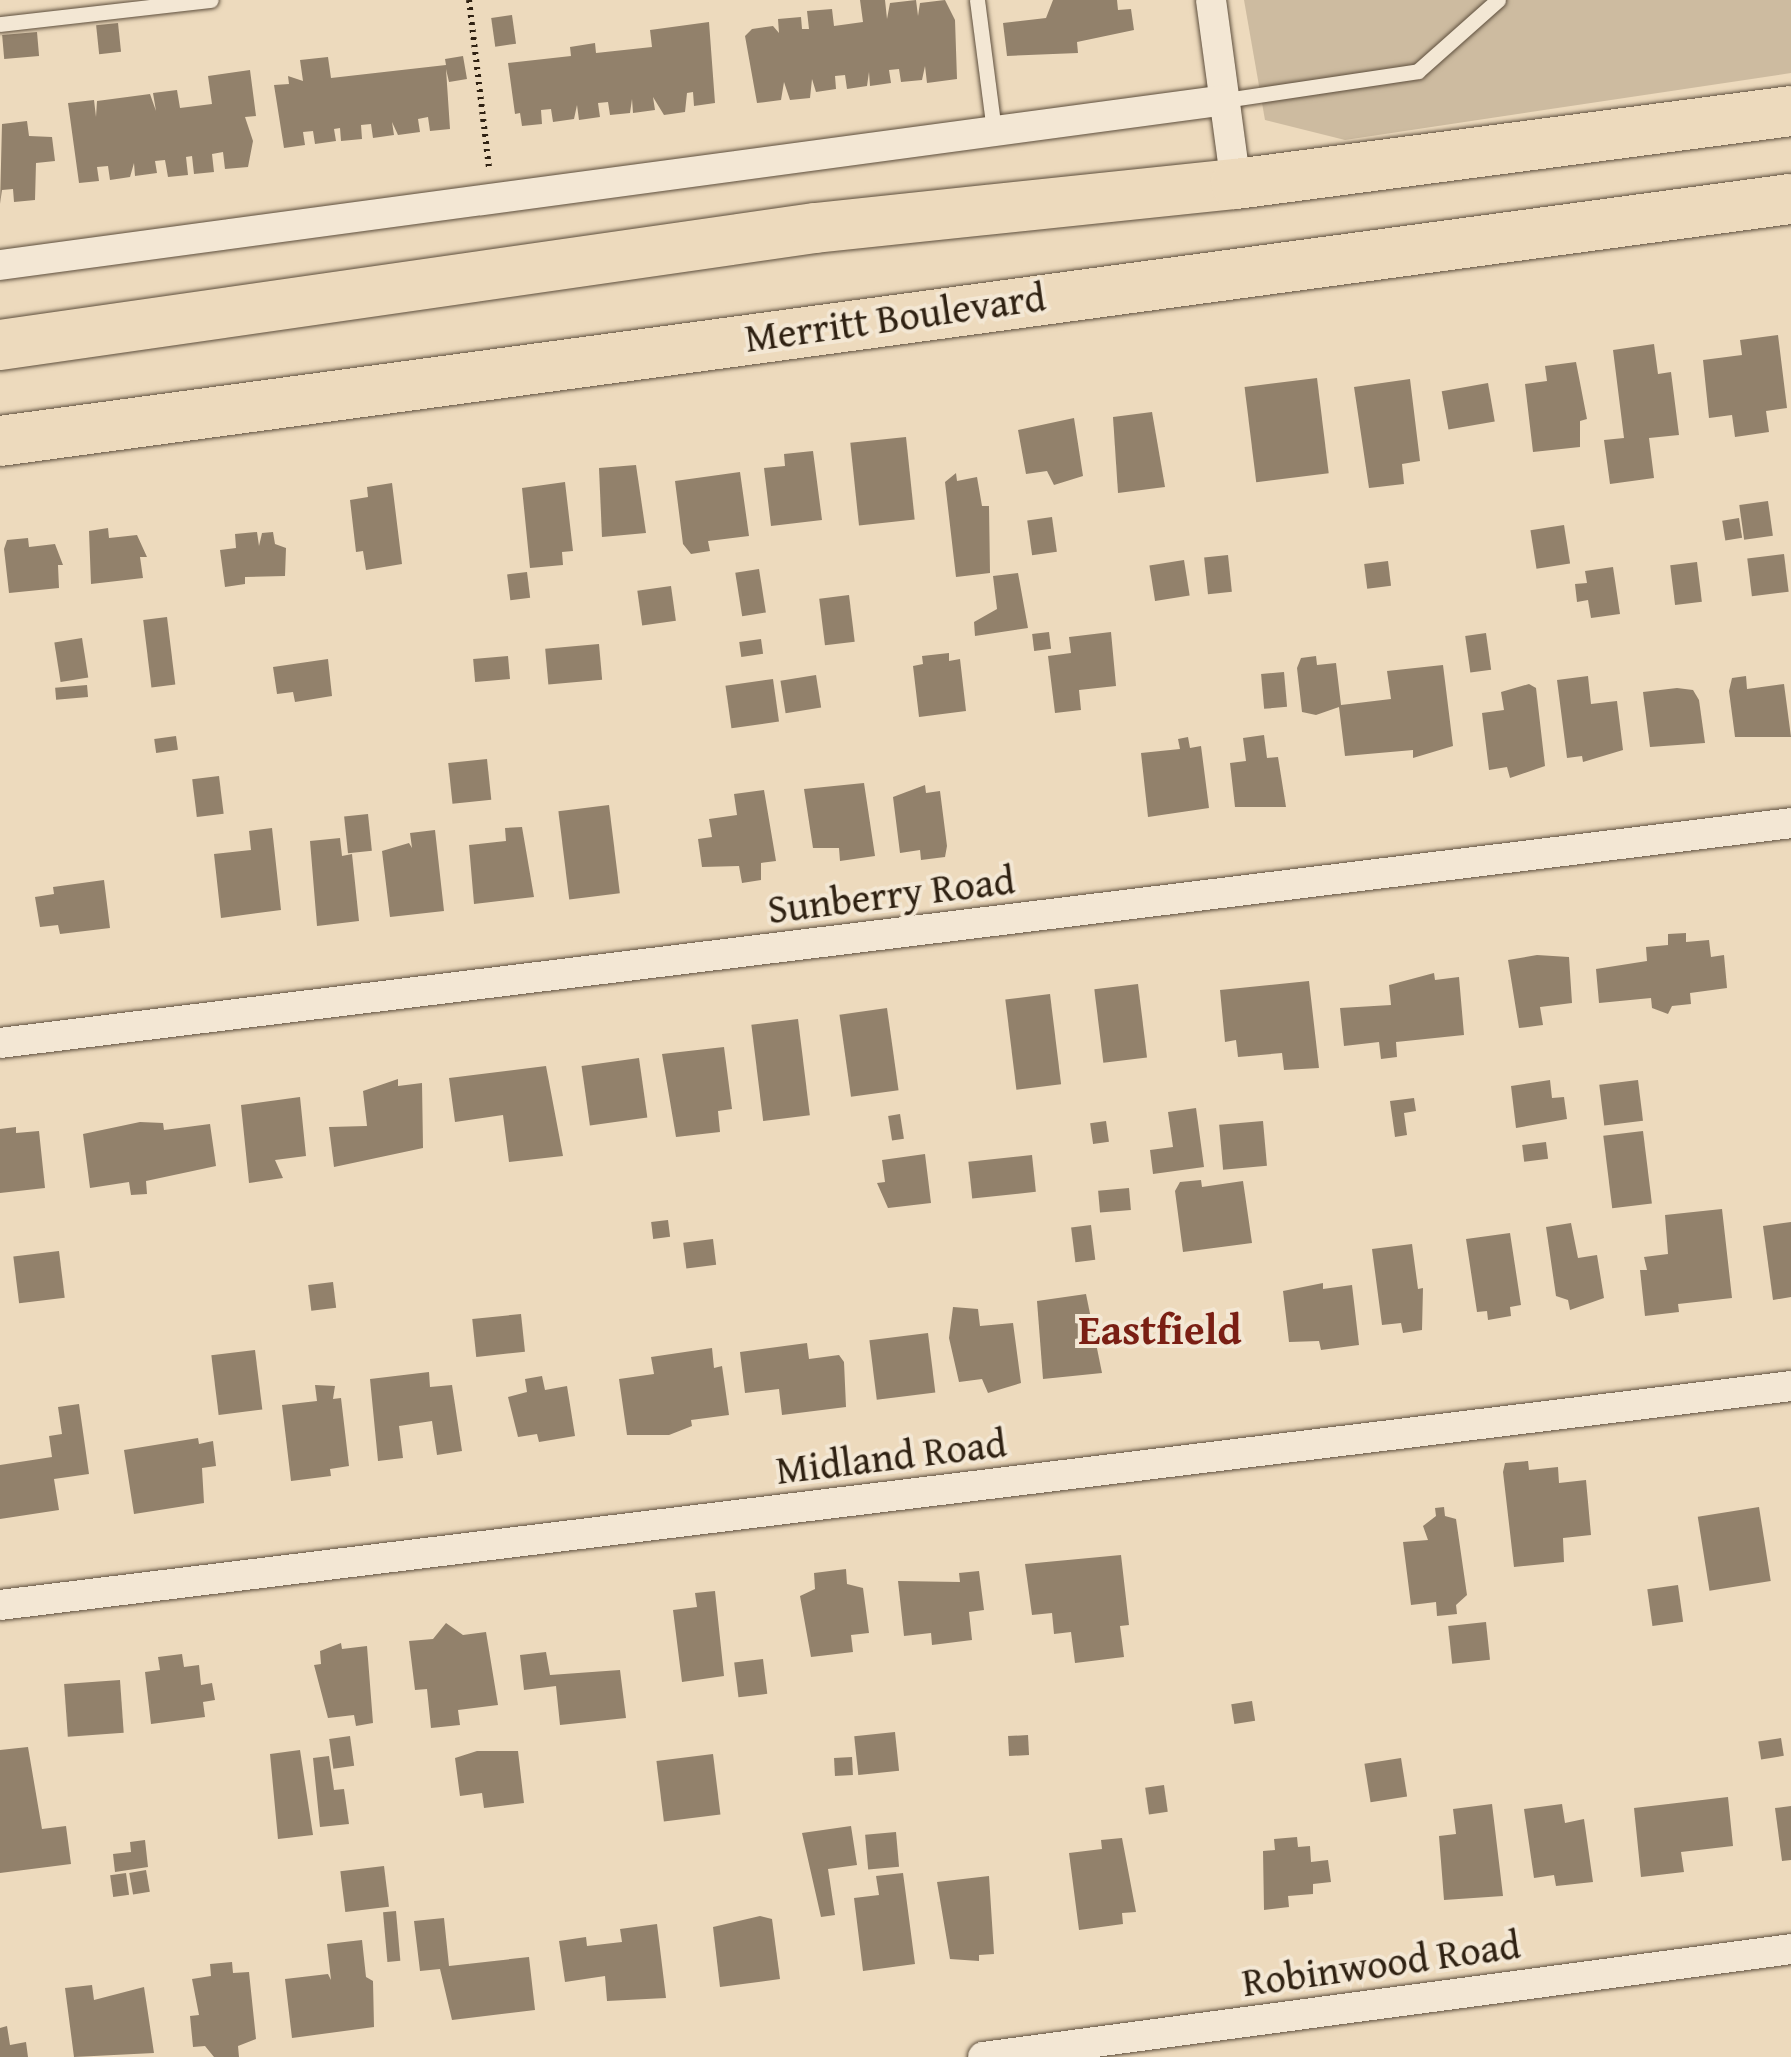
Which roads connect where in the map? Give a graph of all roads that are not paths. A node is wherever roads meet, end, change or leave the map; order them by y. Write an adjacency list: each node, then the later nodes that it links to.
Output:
1 (210, 0): 5 (lane)
2 (977, 0): 8 (lane)
3 (1211, 0): 6 (street)
4 (1498, 0): 6 (lane)
5 (0, 24)
6 (1225, 100): 8 (street); 9 (street)
7 (1791, 112): 9 (main road)
8 (994, 132): 11 (street)
9 (1236, 184): 12 (main road)
10 (1791, 199): 13 (main road, Merritt Boulevard)
11 (0, 265)
12 (0, 344)
13 (0, 441)
14 (1791, 823): 15 (street, Sunberry Road)
15 (0, 1044)
16 (1791, 1386): 17 (street, Midland Road)
17 (0, 1605)
18 (1791, 1949): 19 (street, Robinwood Road)
19 (983, 2057)

